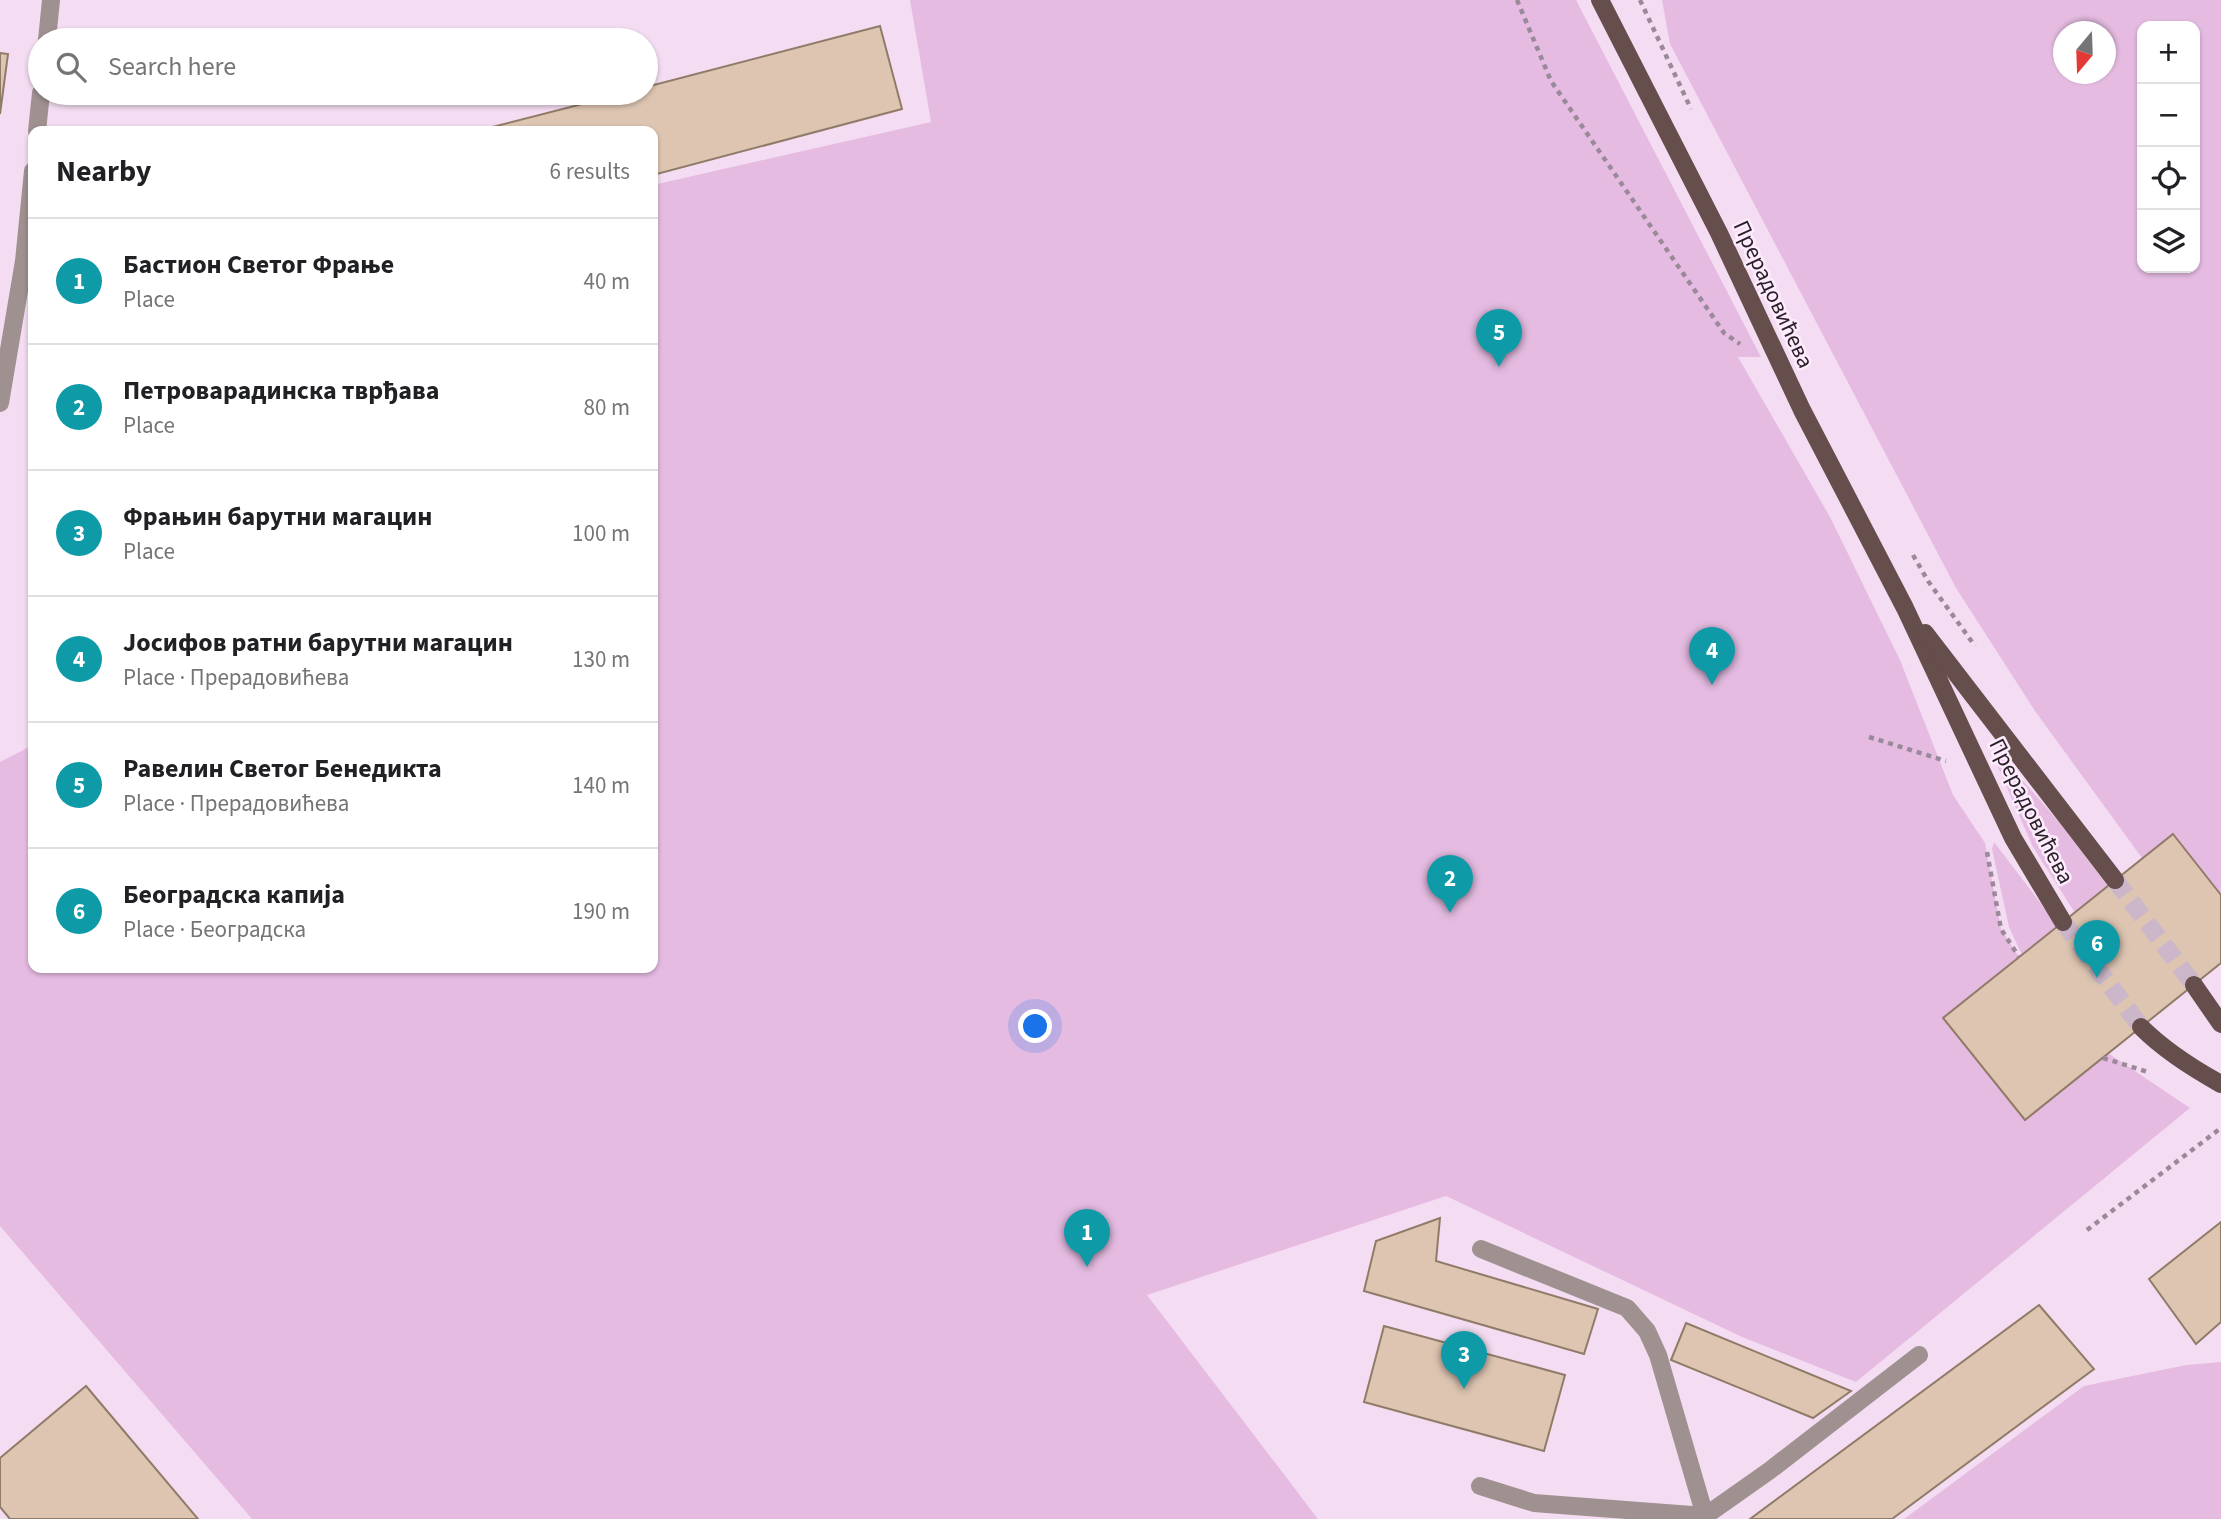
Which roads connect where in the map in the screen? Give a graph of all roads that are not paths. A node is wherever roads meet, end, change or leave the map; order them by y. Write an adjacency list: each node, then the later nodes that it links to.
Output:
1 (51, 0): 3 (street)
2 (1600, 0): 8 (main road, Прерадовићева)
3 (48, 28)
4 (40, 105): 5 (street)
5 (38, 126)
6 (28, 221): 7 (street)
7 (0, 403)
8 (1905, 608): 9 (main road, Прерадовићева); 10 (main road, Прерадовићева)
9 (2115, 880)
10 (2063, 922)
11 (2194, 985): 12 (main road)
12 (2221, 1024)
13 (2141, 1027): 14 (main road)
14 (2221, 1084)
15 (1481, 1249): 18 (street)
16 (1919, 1355): 18 (street)
17 (1480, 1486): 18 (street)
18 (1706, 1518)

